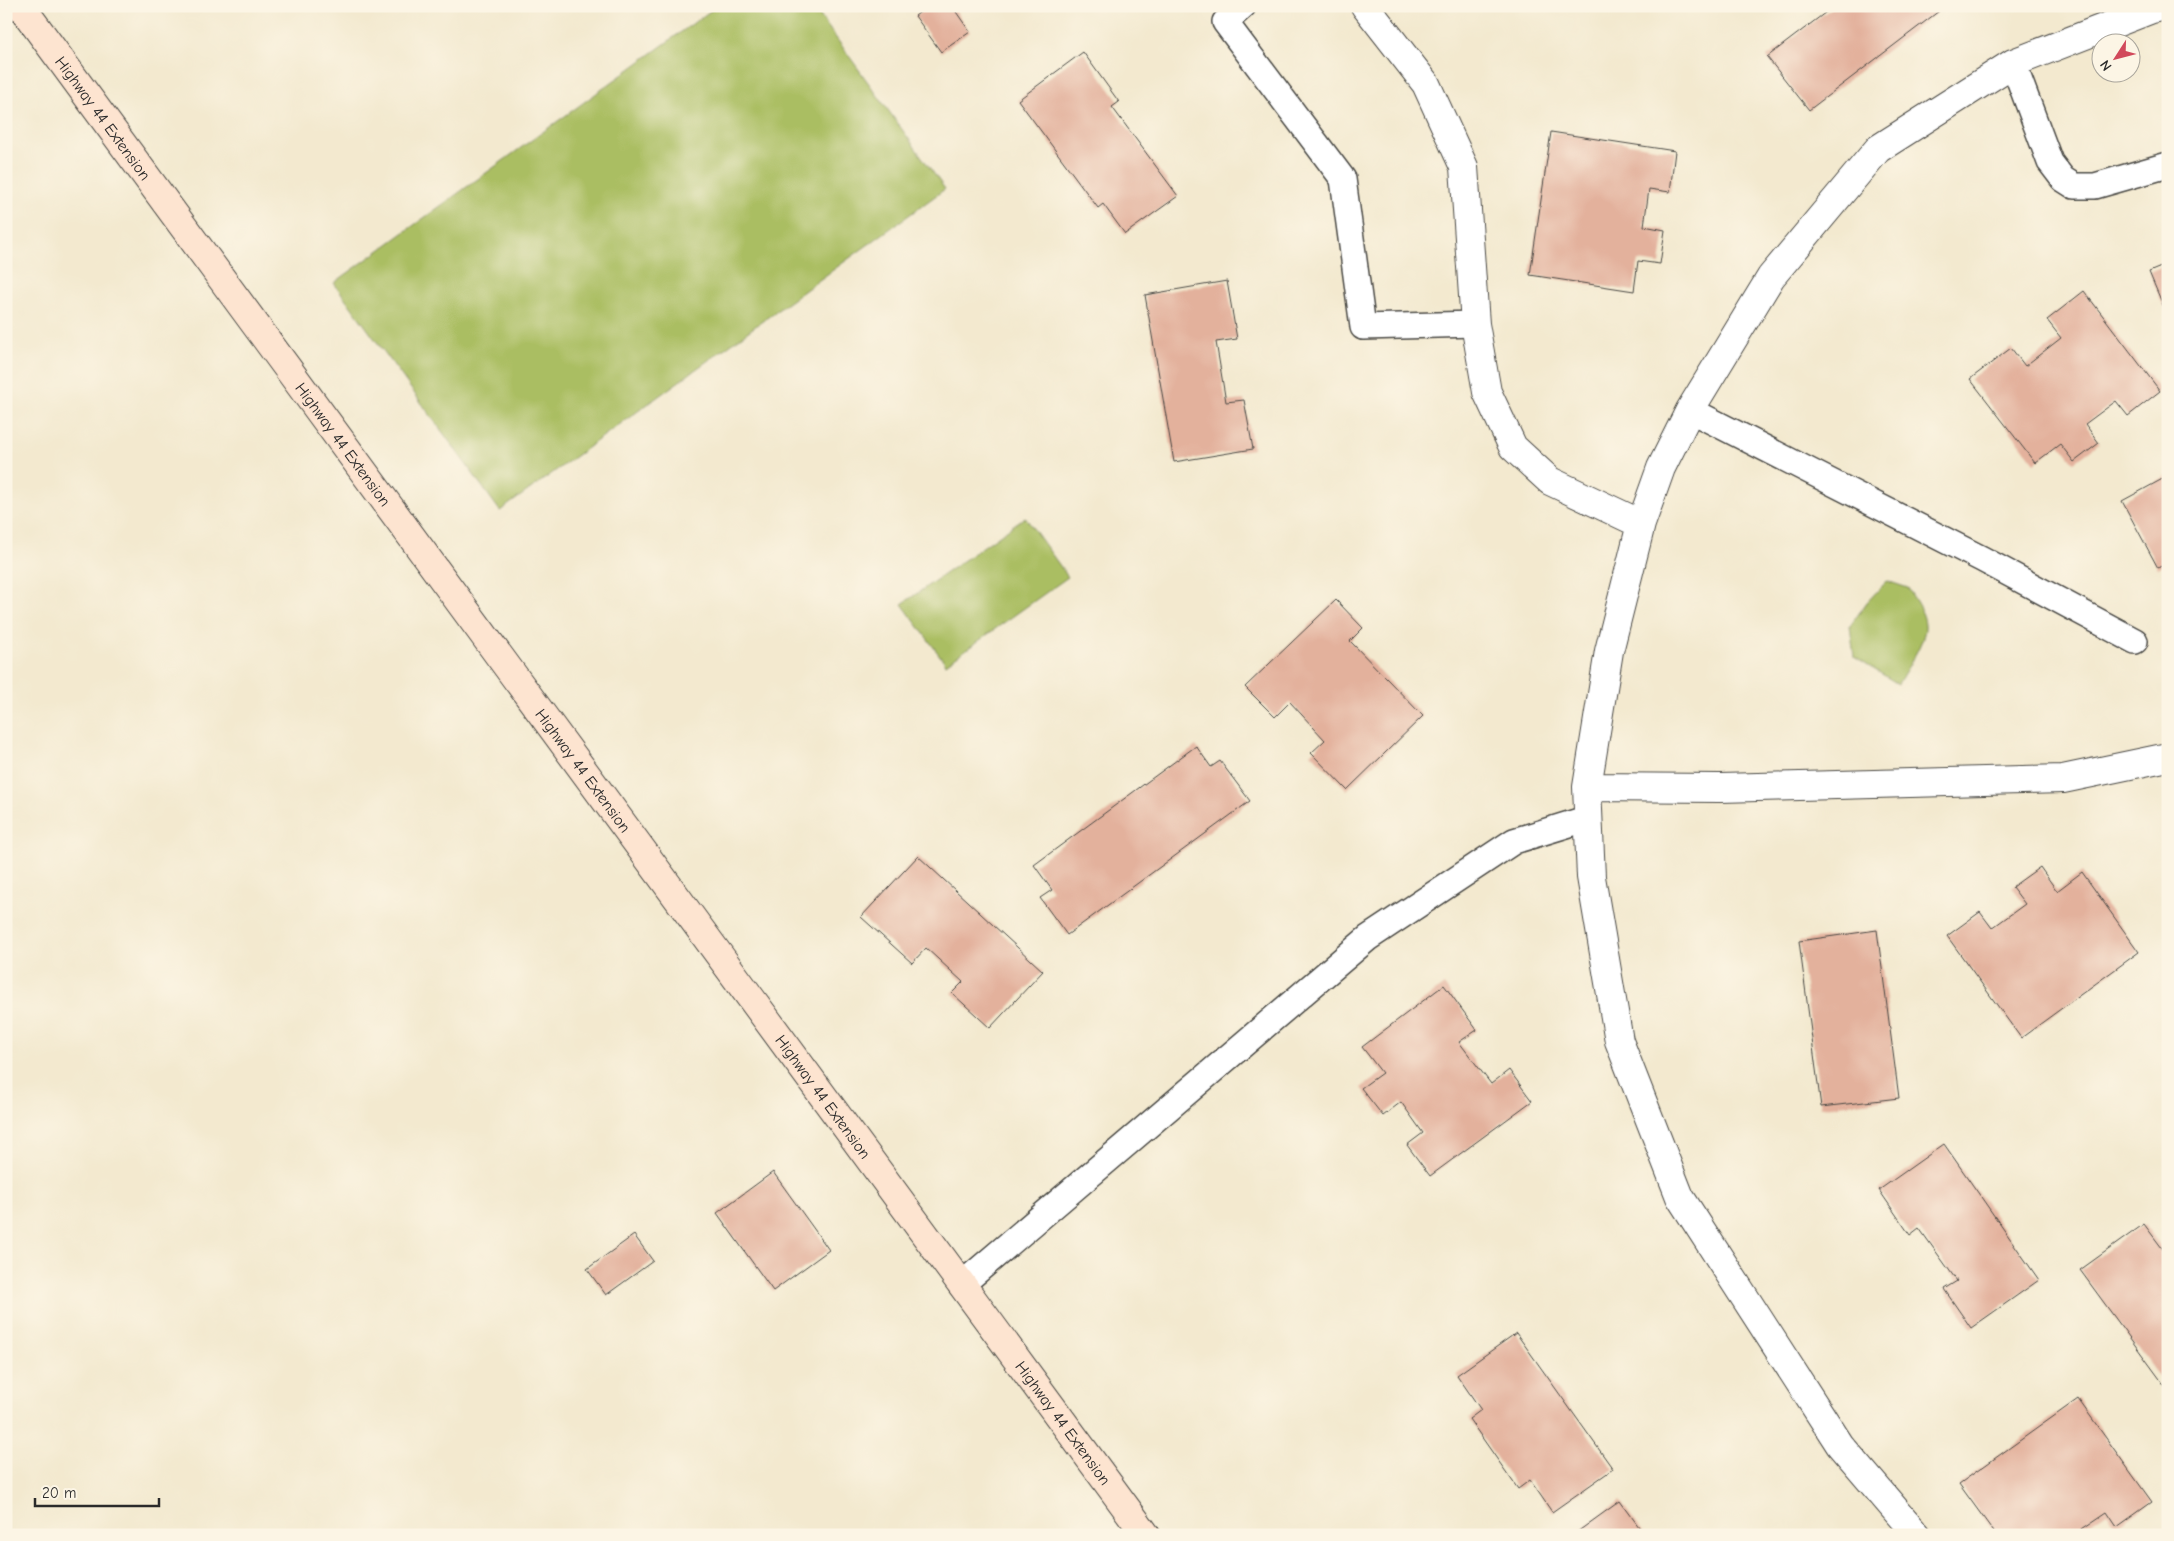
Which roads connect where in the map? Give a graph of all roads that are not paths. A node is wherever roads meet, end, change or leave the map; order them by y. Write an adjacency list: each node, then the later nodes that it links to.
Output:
1 (21, 6): 14 (main road, Highway 44 Extension)
2 (1243, 6): 7 (lane)
3 (1365, 6): 7 (street)
4 (2166, 6): 5 (street)
5 (2013, 63): 6 (lane); 8 (street)
6 (2168, 165)
7 (1475, 324): 9 (street)
8 (1690, 410): 9 (street); 10 (lane)
9 (1641, 524): 12 (street)
10 (2135, 641)
11 (2168, 757): 12 (street)
12 (1587, 787): 13 (street)
13 (1588, 818): 14 (lane); 16 (street)
14 (961, 1285): 15 (main road, Highway 44 Extension)
15 (1146, 1535)
16 (1917, 1535)

